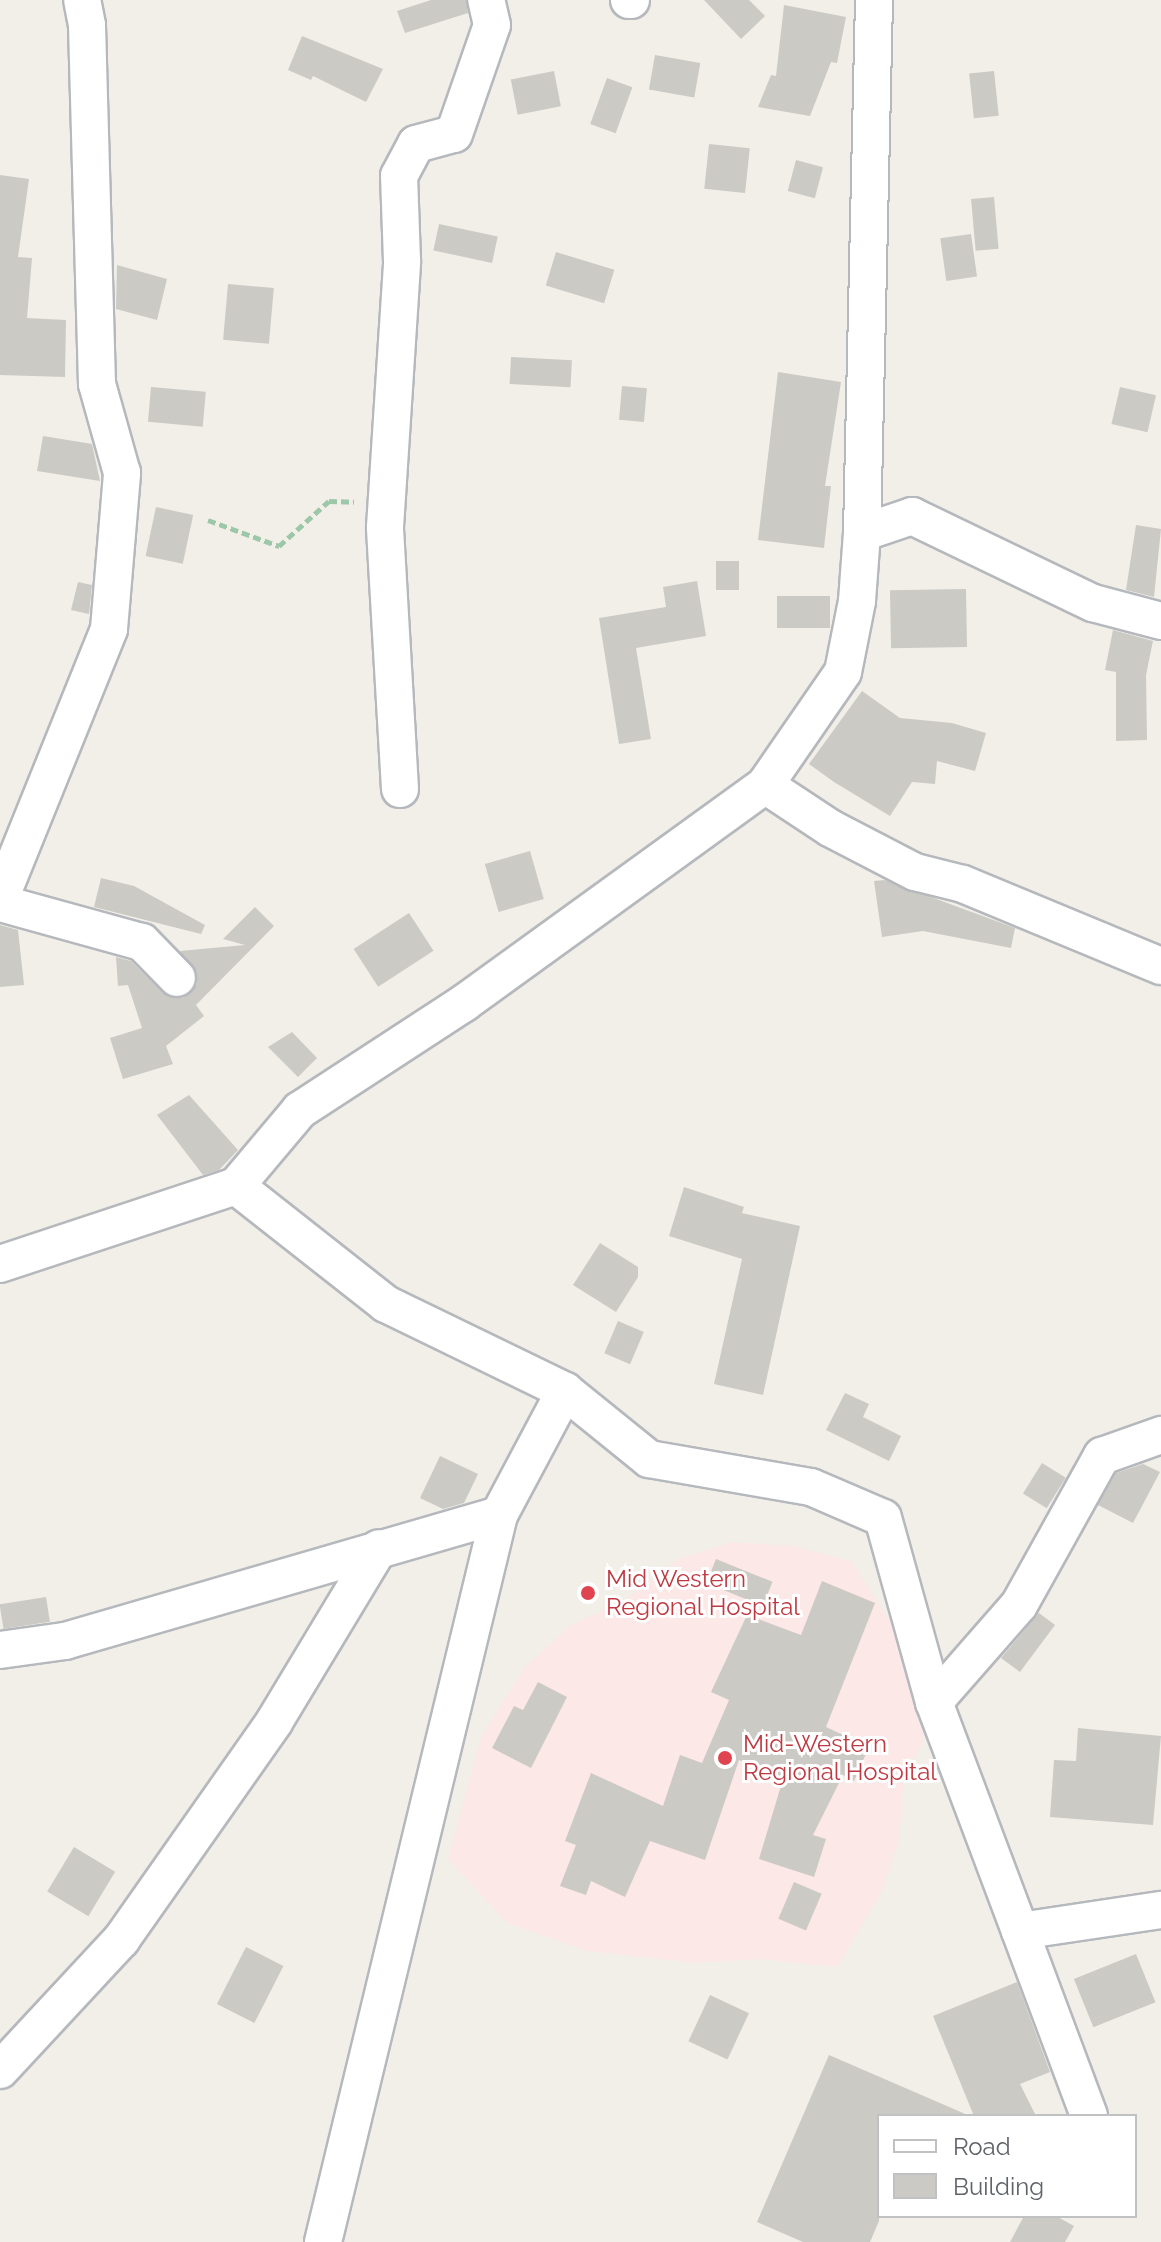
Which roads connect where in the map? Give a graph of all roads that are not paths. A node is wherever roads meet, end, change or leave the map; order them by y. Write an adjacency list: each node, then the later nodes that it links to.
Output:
1 (82, 0): 8 (street)
2 (486, 0): 7 (street)
3 (874, 0): 4 (street)
4 (862, 533): 5 (street); 6 (street)
5 (1161, 621)
6 (765, 785): 9 (street); 11 (street)
7 (400, 789)
8 (0, 901): 10 (street)
9 (1161, 966)
10 (177, 978)
11 (236, 1186): 12 (street); 13 (street)
12 (0, 1264)
13 (565, 1391): 15 (street); 18 (street)
14 (1161, 1435): 18 (street)
15 (499, 1515): 16 (street); 23 (street)
16 (379, 1548): 17 (street); 21 (street)
17 (0, 1650)
18 (934, 1702): 20 (street)
19 (1161, 1910): 20 (street)
20 (1020, 1931): 22 (street)
21 (0, 2070)
22 (1088, 2114)
23 (323, 2242)

